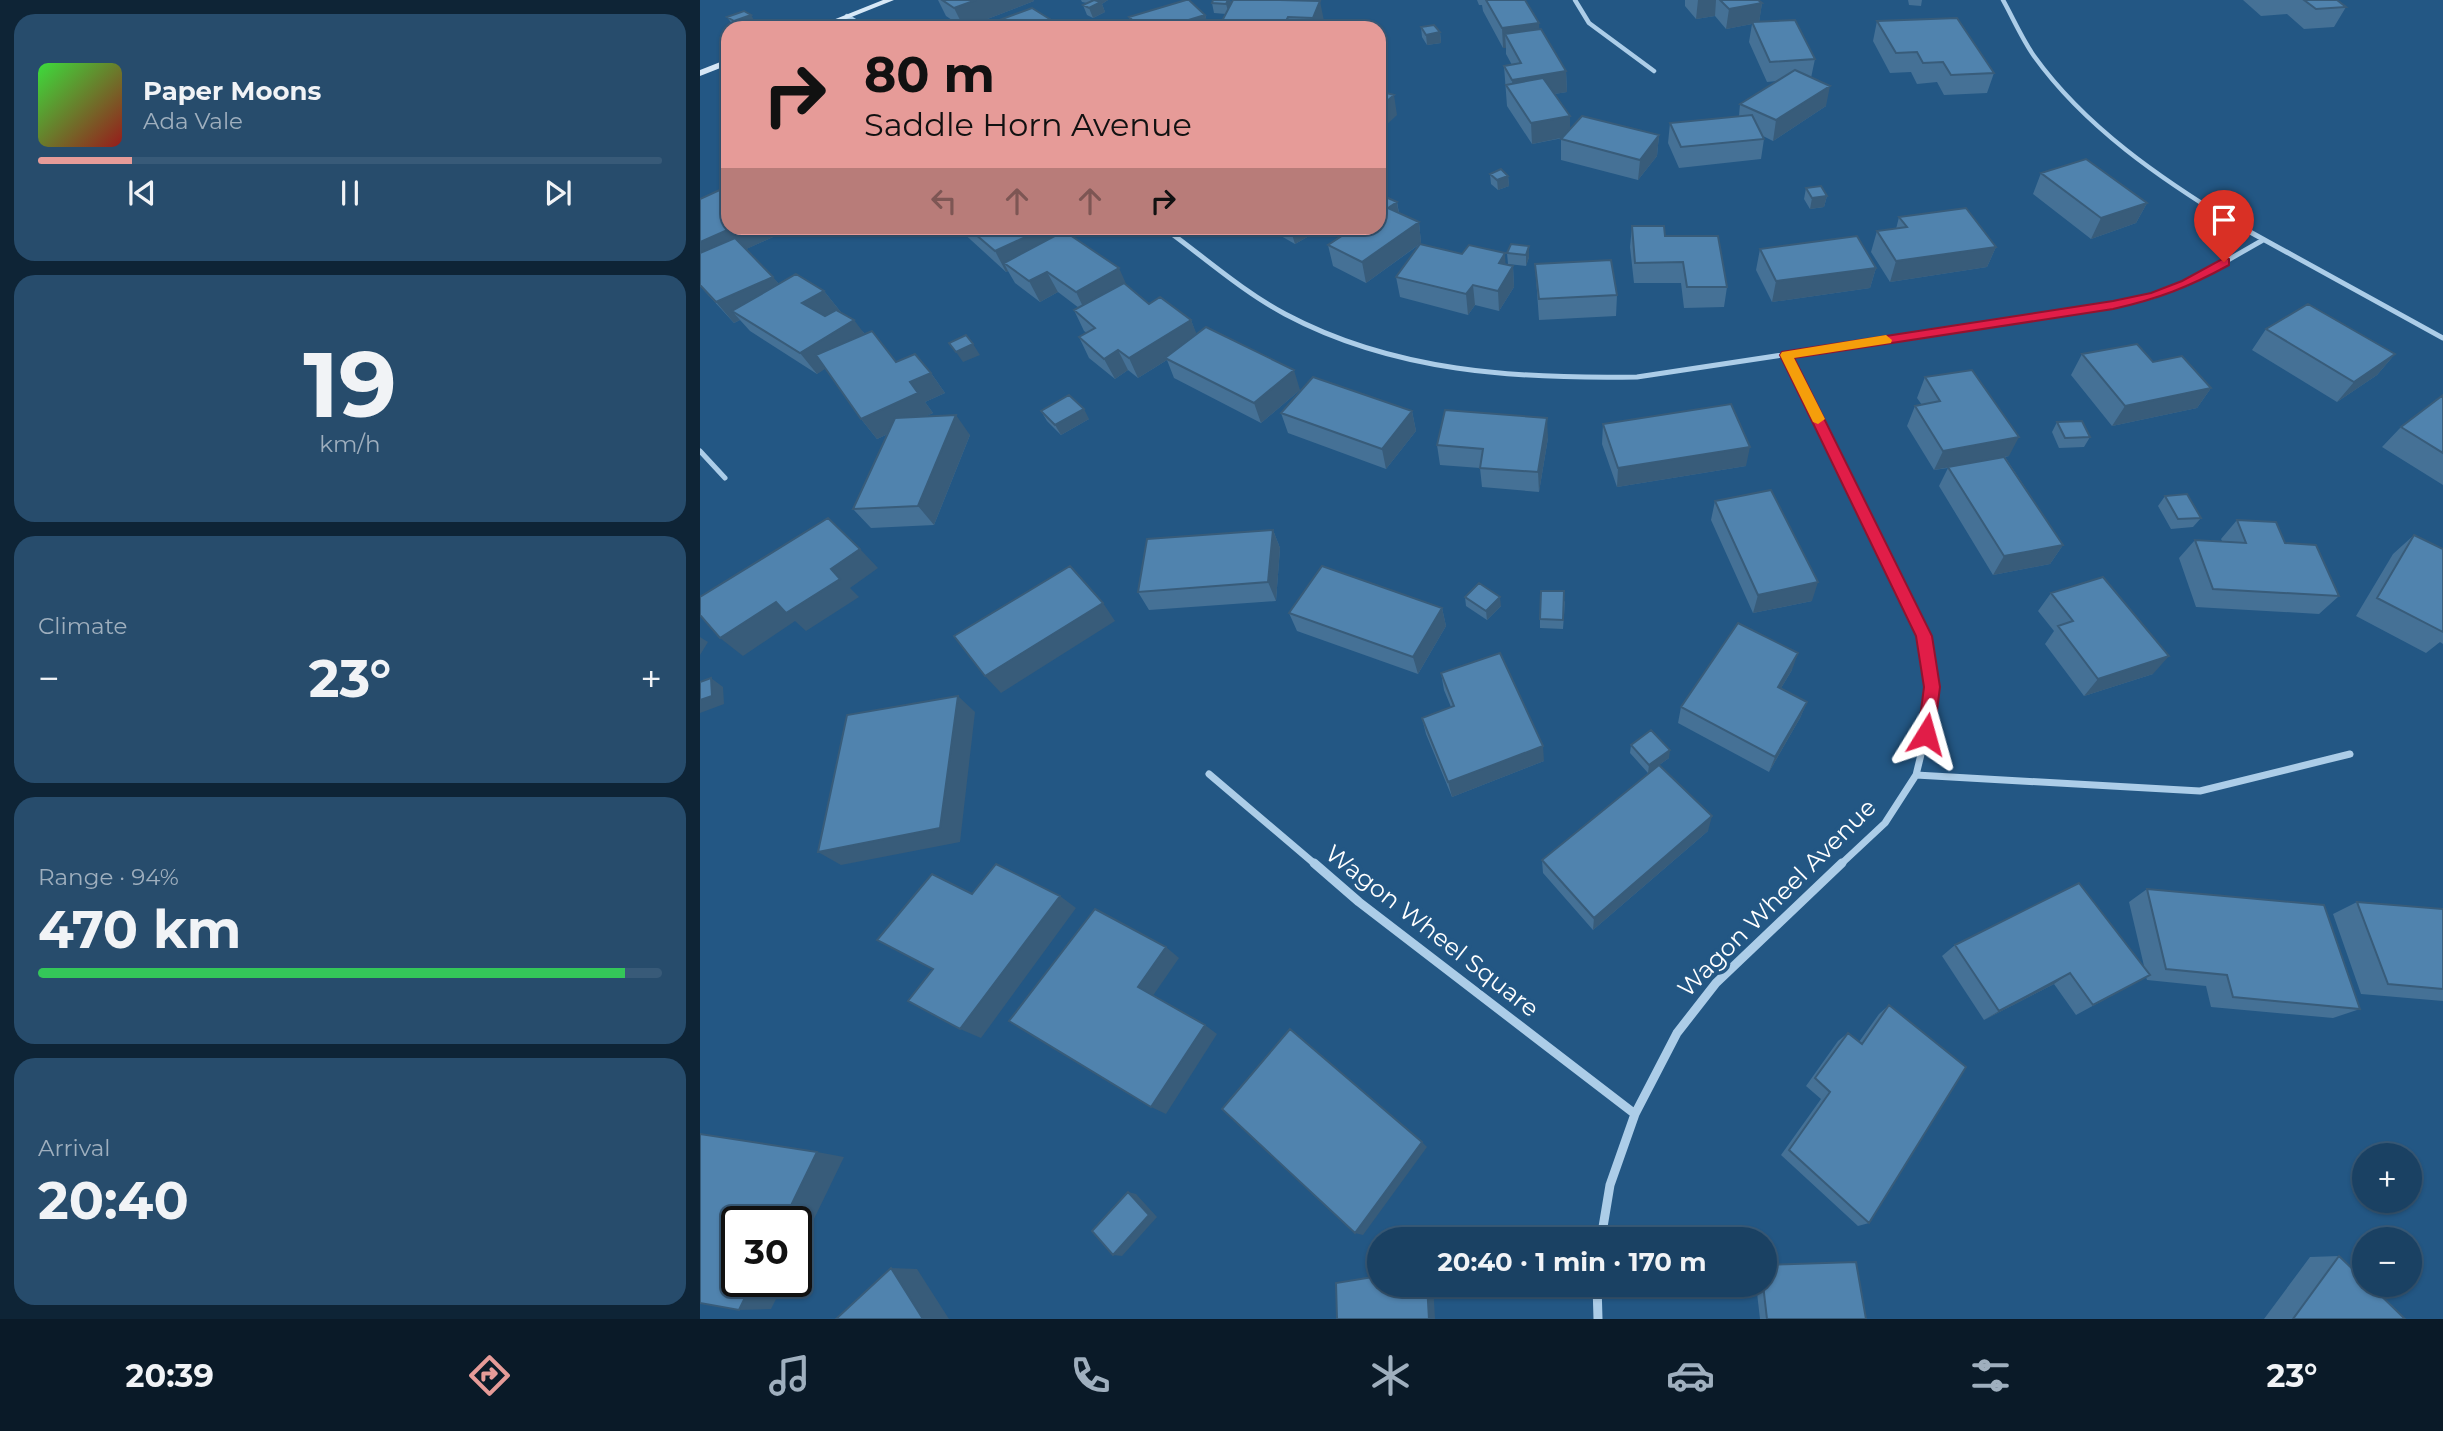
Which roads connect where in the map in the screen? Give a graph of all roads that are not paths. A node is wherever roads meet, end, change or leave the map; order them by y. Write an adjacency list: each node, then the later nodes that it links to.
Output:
1 (890, 0): 4 (street)
2 (1575, 0): 8 (street)
3 (2003, 0): 11 (street)
4 (847, 16): 5 (street); 6 (street)
5 (834, 21)
6 (855, 21)
7 (721, 65): 9 (street)
8 (1654, 71)
9 (700, 73)
10 (1174, 235): 13 (street)
11 (2263, 240): 12 (street); 13 (street)
12 (2443, 338)
13 (1786, 355): 18 (street, Wagon Wheel Avenue)
14 (700, 451): 15 (street)
15 (725, 478)
16 (2350, 754): 18 (street)
17 (1209, 774): 19 (street, Wagon Wheel Square)
18 (1916, 775): 19 (street, Wagon Wheel Avenue)
19 (1635, 1114): 20 (street, Wagon Wheel Avenue)
20 (1603, 1227)
21 (1597, 1297): 22 (street)
22 (1598, 1319)

